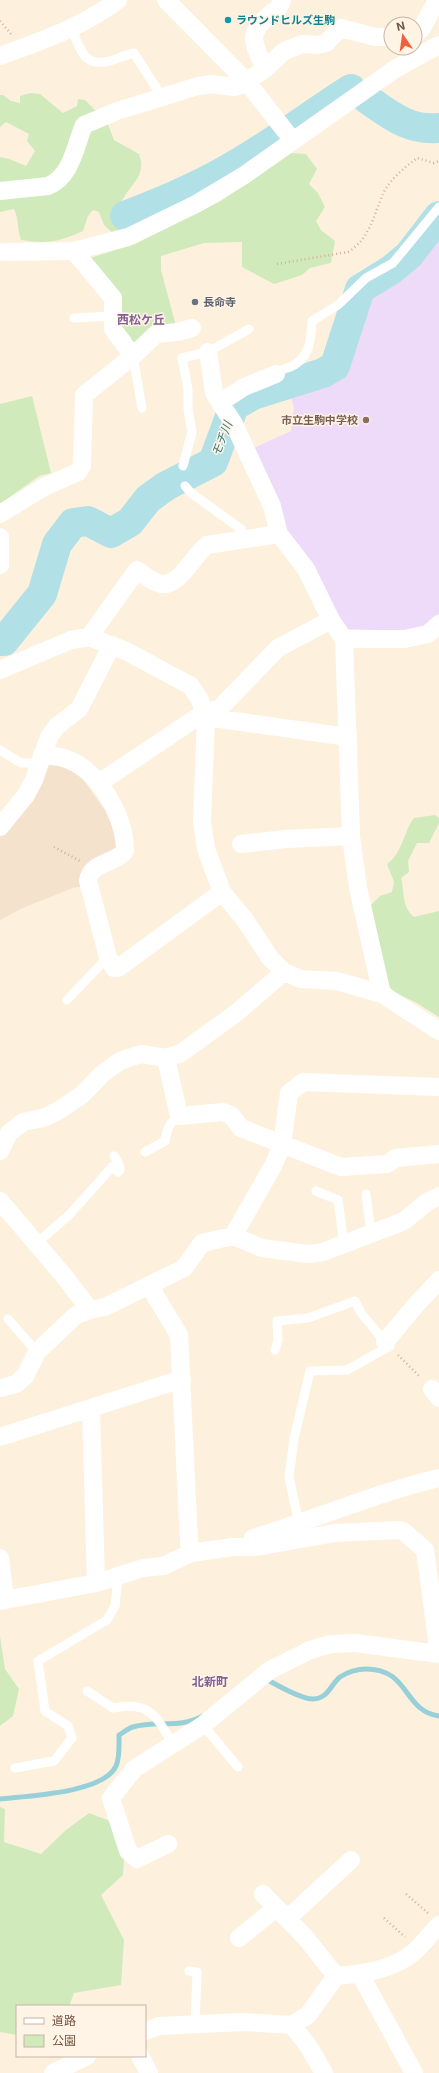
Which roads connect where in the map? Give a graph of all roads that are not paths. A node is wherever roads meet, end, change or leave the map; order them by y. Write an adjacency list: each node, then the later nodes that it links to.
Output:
1 (118, 0): 6 (street)
2 (166, 0): 11 (street)
3 (282, 0): 10 (street)
4 (437, 0): 5 (street)
5 (423, 26)
6 (72, 29): 9 (street); 12 (lane)
7 (383, 36): 10 (street)
8 (439, 45): 13 (street)
9 (0, 56)
10 (266, 69): 11 (street)
11 (247, 82): 12 (street); 13 (street)
12 (162, 97): 14 (street)
13 (289, 135): 16 (street)
14 (0, 191)
15 (439, 207): 24 (lane)
16 (74, 251): 17 (street); 18 (street)
17 (0, 252)
18 (113, 316): 19 (lane); 23 (street)
19 (74, 318)
20 (192, 328): 23 (street)
21 (248, 329): 22 (lane)
22 (208, 352): 25 (street); 27 (lane)
23 (133, 356): 26 (lane); 29 (street)
24 (276, 374): 25 (street)
25 (222, 404): 30 (street)
26 (142, 408)
27 (183, 466)
28 (185, 486): 32 (lane)
29 (0, 514)
30 (279, 534): 32 (street); 34 (street)
31 (0, 537): 33 (street)
32 (247, 540): 36 (street)
33 (0, 565)
34 (331, 620): 37 (street); 40 (street)
35 (439, 624): 37 (street)
36 (89, 637): 38 (street); 39 (street)
37 (344, 639): 41 (street)
38 (112, 645): 40 (street); 43 (street)
39 (0, 670)
40 (205, 714): 41 (street); 44 (street); 48 (street)
41 (348, 737): 46 (street)
42 (0, 750): 43 (lane)
43 (40, 759): 44 (street); 45 (street)
44 (99, 783): 49 (street)
45 (0, 827)
46 (350, 836): 47 (street); 51 (street)
47 (241, 844)
48 (222, 892): 49 (street); 50 (street)
49 (108, 957): 52 (lane)
50 (284, 972): 51 (street); 54 (street)
51 (382, 994): 53 (street)
52 (67, 1000)
53 (439, 1031)
54 (166, 1058): 56 (street); 57 (street)
55 (439, 1087): 58 (street)
56 (179, 1116): 58 (street); 59 (lane)
57 (1, 1144)
58 (282, 1145): 60 (street); 67 (street)
59 (145, 1152)
60 (439, 1154)
61 (114, 1156): 68 (lane)
62 (316, 1191): 69 (lane)
63 (366, 1194): 66 (lane)
64 (439, 1196): 66 (street)
65 (0, 1200): 68 (street)
66 (371, 1234): 69 (street)
67 (233, 1236): 69 (street); 71 (street)
68 (37, 1243): 72 (street)
69 (344, 1244)
70 (439, 1280): 74 (street)
71 (150, 1287): 72 (street); 77 (street)
72 (90, 1310): 76 (street)
73 (8, 1319): 76 (lane)
74 (388, 1344): 75 (lane); 82 (lane)
75 (274, 1350)
76 (37, 1352): 78 (street)
77 (182, 1379): 79 (street); 85 (street)
78 (0, 1388)
79 (91, 1409): 80 (street); 88 (street)
80 (0, 1438)
81 (439, 1478): 82 (street)
82 (299, 1524): 84 (street)
83 (432, 1546): 84 (street); 90 (street)
84 (233, 1547): 85 (street)
85 (191, 1554): 87 (street)
86 (0, 1558): 89 (street)
87 (118, 1577): 88 (street); 95 (lane)
88 (96, 1583): 89 (street)
89 (2, 1601)
90 (439, 1654): 92 (street)
91 (87, 1691): 93 (lane)
92 (203, 1725): 93 (street); 94 (lane)
93 (172, 1744): 96 (street)
94 (238, 1767)
95 (15, 1768)
96 (168, 1844)
97 (351, 1860): 99 (street)
98 (263, 1894): 99 (street)
99 (282, 1913): 101 (street); 104 (street)
100 (434, 1926): 103 (street)
101 (239, 1938)
102 (189, 1971): 105 (lane)
103 (360, 1974): 104 (street); 113 (street)
104 (336, 1976): 106 (street)
105 (195, 2024): 106 (street); 107 (street)
106 (292, 2024): 112 (street)
107 (146, 2031)
108 (85, 2057): 110 (street)
109 (141, 2057): 111 (street)
110 (53, 2073)
111 (149, 2073)
112 (324, 2073)
113 (414, 2073)

